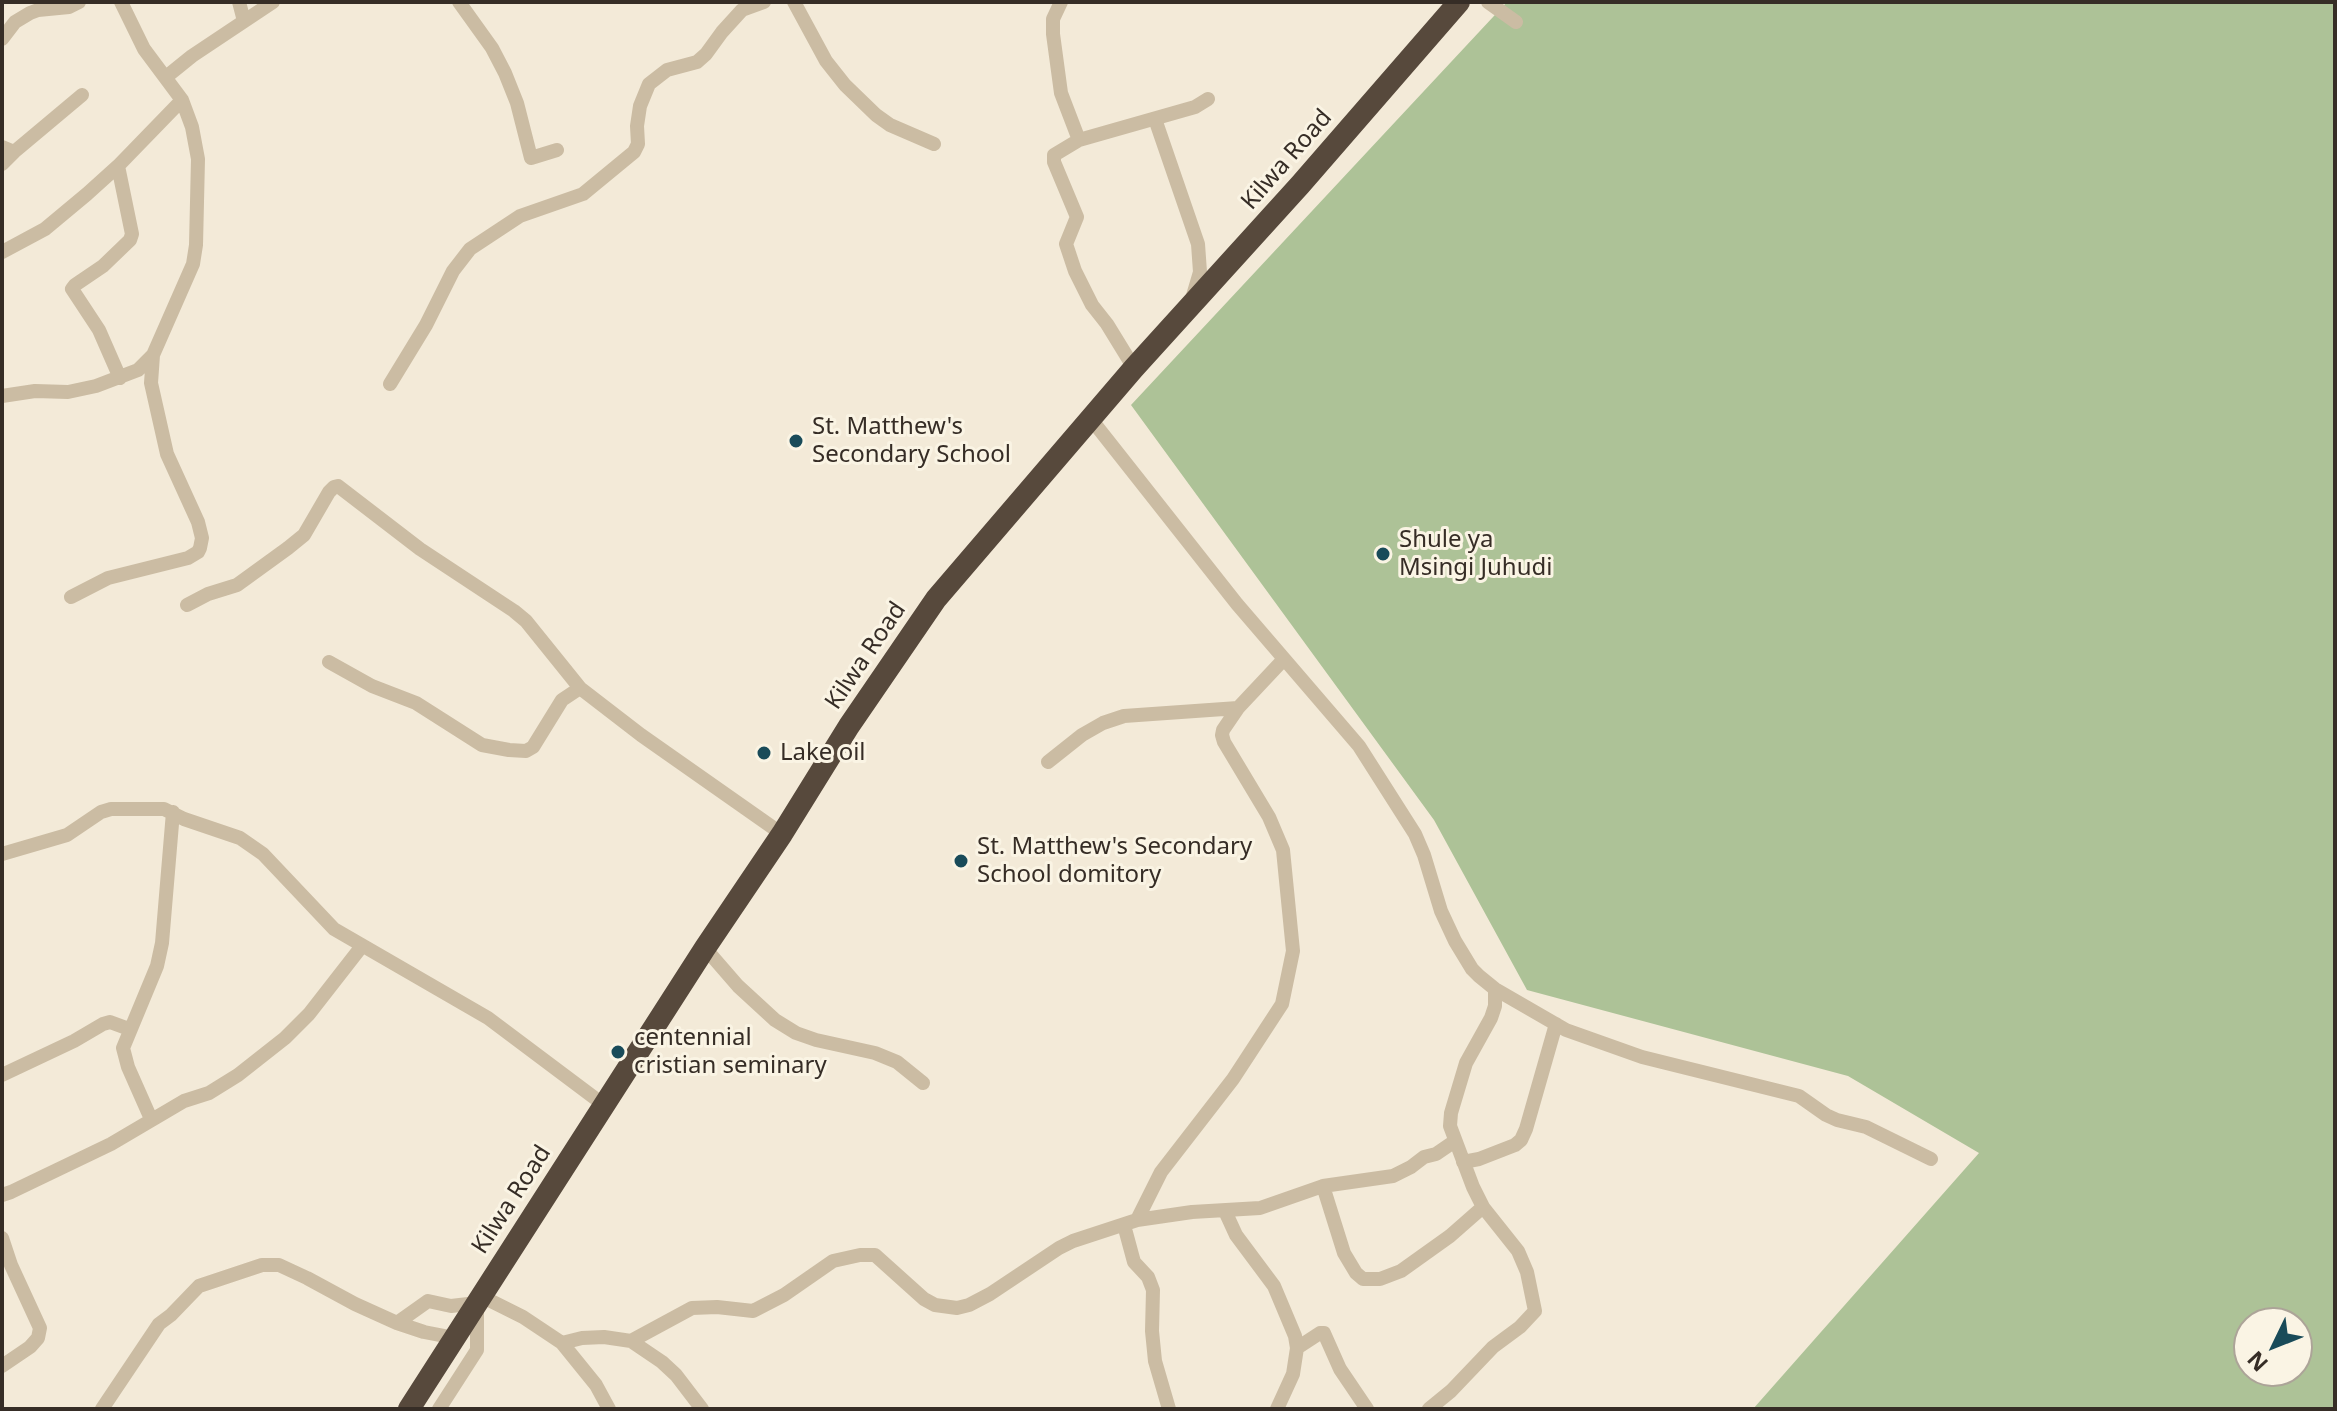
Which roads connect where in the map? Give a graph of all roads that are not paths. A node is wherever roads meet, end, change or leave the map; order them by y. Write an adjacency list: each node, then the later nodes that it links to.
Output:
1 (79, 2): 13 (street)
2 (121, 2): 14 (street)
3 (239, 2): 11 (street)
4 (273, 2): 11 (street)
5 (459, 2): 22 (street)
6 (764, 2): 30 (street)
7 (794, 2): 20 (street)
8 (1061, 2): 19 (street)
9 (1459, 2): 26 (highway, Kilwa Road)
10 (1488, 2): 12 (street)
11 (244, 21): 14 (street)
12 (1516, 22)
13 (2, 39)
14 (166, 77): 17 (street)
15 (82, 95): 21 (street)
16 (1208, 99): 18 (street)
17 (182, 100): 24 (street); 27 (street)
18 (1155, 119): 19 (street); 26 (street)
19 (1079, 140): 28 (street)
20 (934, 144)
21 (8, 150): 23 (street)
22 (557, 150)
23 (2, 164)
24 (118, 166): 25 (street); 29 (street)
25 (2, 252)
26 (1188, 311): 28 (highway, Kilwa Road)
27 (153, 355): 29 (street); 33 (street)
28 (1134, 368): 32 (highway, Kilwa Road)
29 (120, 378): 31 (street)
30 (390, 384)
31 (2, 396)
32 (1091, 419): 35 (street); 41 (highway, Kilwa Road)
33 (71, 597)
34 (187, 605): 37 (street)
35 (1284, 659): 38 (street); 45 (street)
36 (329, 662): 37 (street)
37 (580, 688): 41 (street)
38 (1238, 708): 39 (street); 59 (street)
39 (1048, 762)
40 (173, 812): 42 (street); 43 (street); 47 (street)
41 (782, 834): 44 (highway, Kilwa Road)
42 (2, 854)
43 (362, 946): 50 (street); 51 (street)
44 (705, 948): 49 (street); 50 (highway, Kilwa Road)
45 (1495, 989): 46 (street); 52 (street)
46 (1556, 1024): 53 (street); 54 (street)
47 (129, 1029): 48 (street); 51 (street)
48 (2, 1075)
49 (923, 1083)
50 (604, 1105): 61 (highway, Kilwa Road)
51 (151, 1119): 56 (street)
52 (1455, 1141): 54 (street); 55 (street)
53 (1931, 1159)
54 (1463, 1162): 57 (street)
55 (1323, 1186): 57 (street); 58 (street)
56 (2, 1195)
57 (1483, 1207): 76 (street)
58 (1225, 1211): 59 (street); 66 (street)
59 (1130, 1223): 64 (street); 73 (street)
60 (2, 1238): 67 (street)
61 (479, 1299): 62 (street); 63 (highway, Kilwa Road); 65 (street); 70 (street)
62 (397, 1323): 63 (street); 68 (street)
63 (455, 1338): 69 (highway, Kilwa Road)
64 (631, 1341): 65 (street); 72 (street)
65 (562, 1343): 71 (street)
66 (1297, 1348): 74 (street); 75 (street)
67 (2, 1366)
68 (102, 1409)
69 (409, 1409)
70 (439, 1409)
71 (609, 1409)
72 (702, 1409)
73 (1169, 1409)
74 (1277, 1409)
75 (1367, 1409)
76 (1429, 1409)

